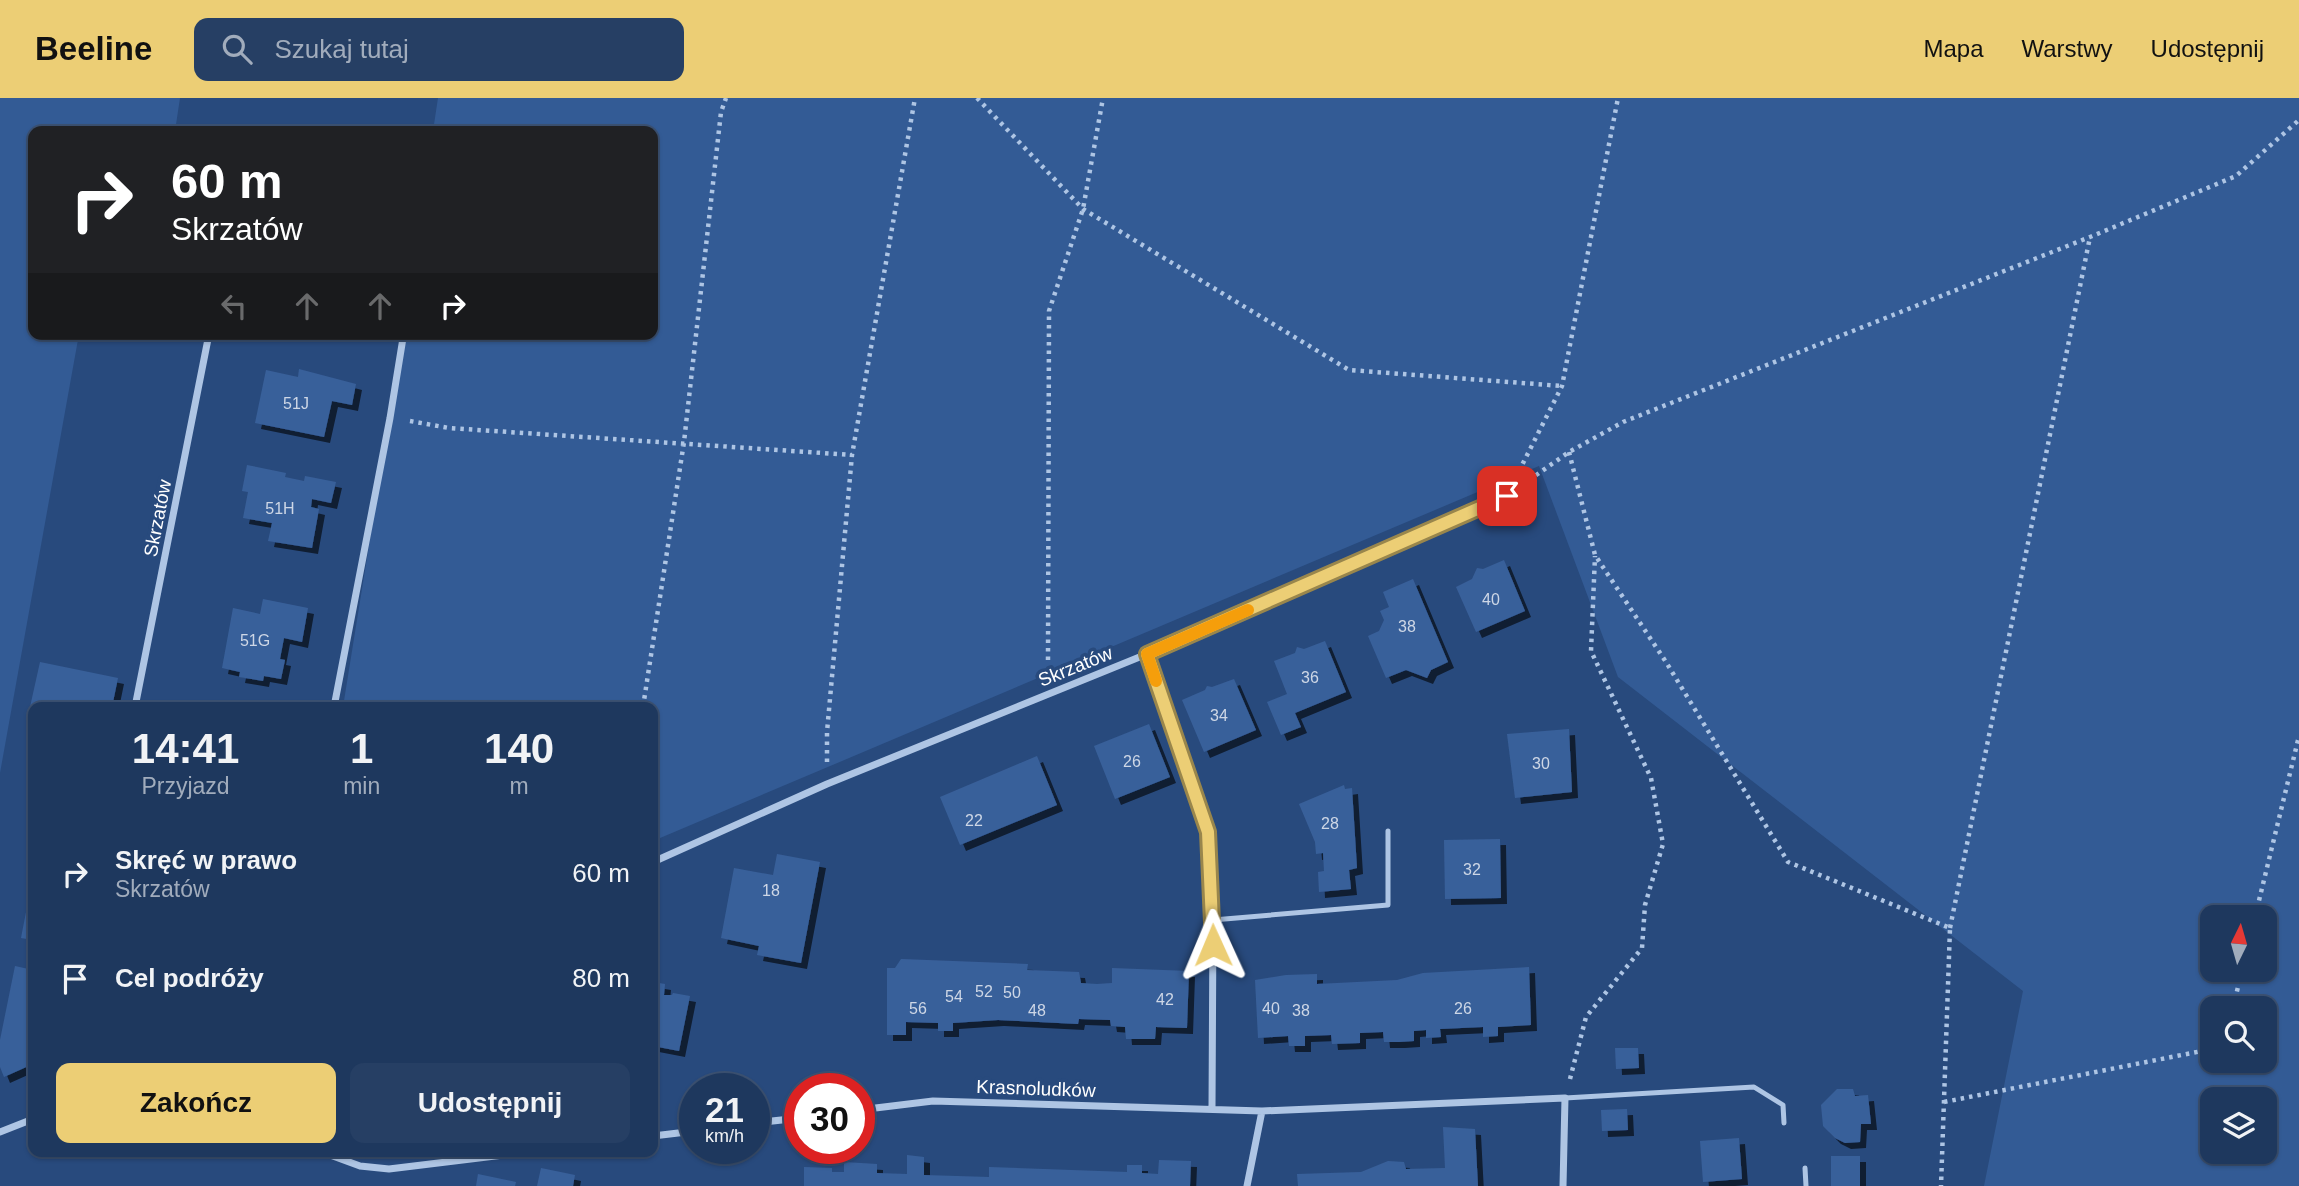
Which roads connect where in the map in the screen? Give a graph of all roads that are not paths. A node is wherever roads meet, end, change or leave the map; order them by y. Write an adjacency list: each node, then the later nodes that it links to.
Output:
1 (208, 340): 5 (street, Skrzatów)
2 (402, 340): 6 (street)
3 (1507, 496): 4 (street, Skrzatów)
4 (1147, 654): 8 (street, Skrzatów); 9 (street)
5 (136, 702)
6 (335, 702)
7 (1388, 831): 9 (lane)
8 (658, 860)
9 (1213, 920): 12 (street)
10 (1565, 1098): 13 (street, Krasnoludków); 15 (lane); 23 (street)
11 (875, 1108): 12 (street, Krasnoludków)
12 (1212, 1109): 13 (street, Krasnoludków)
13 (1262, 1111): 22 (street)
14 (28, 1121): 16 (street)
15 (1784, 1123)
16 (0, 1132)
17 (679, 1133): 18 (street)
18 (658, 1135)
19 (332, 1157): 20 (street)
20 (487, 1157)
21 (1805, 1168): 24 (lane)
22 (1247, 1186)
23 (1563, 1186)
24 (1806, 1186)

